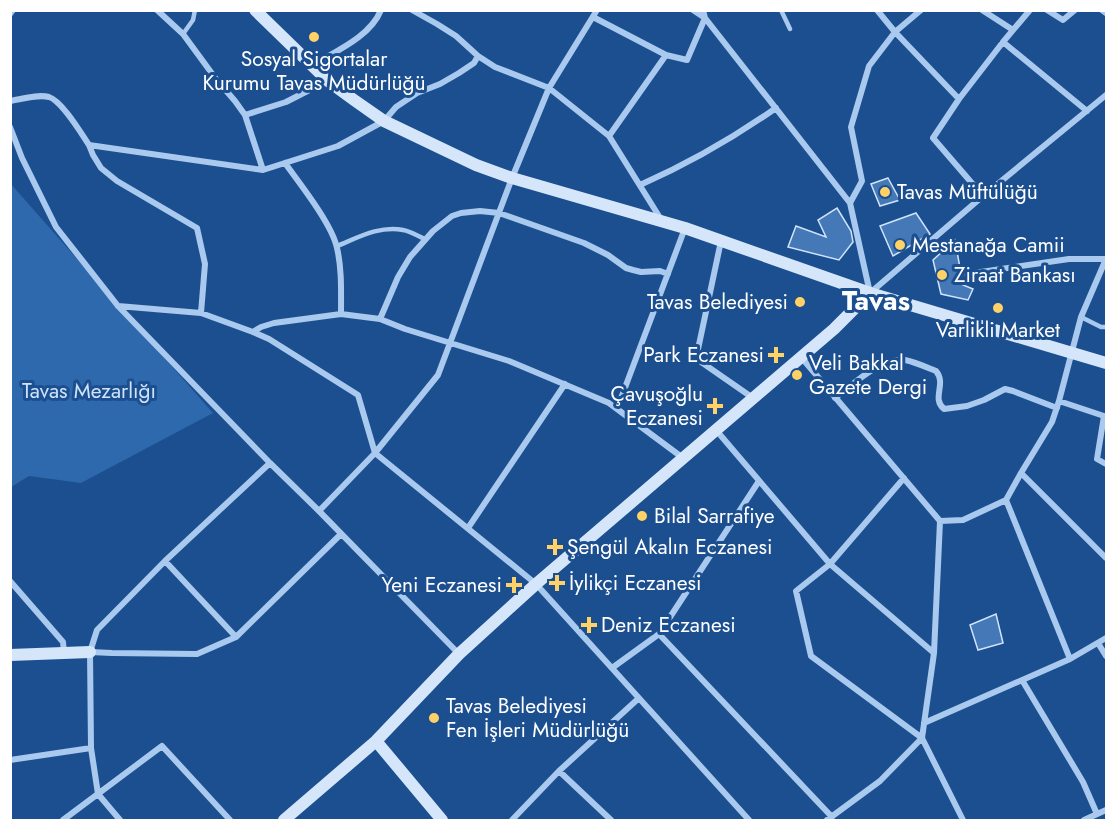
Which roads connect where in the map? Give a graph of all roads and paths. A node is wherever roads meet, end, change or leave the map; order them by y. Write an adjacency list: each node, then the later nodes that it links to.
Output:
1 (157, 10): 21 (street)
2 (195, 10): 21 (lane)
3 (255, 10): 25 (street)
4 (381, 10): 25 (street)
5 (412, 10): 24 (street)
6 (693, 10): 17 (street)
7 (782, 10): 18 (lane)
8 (877, 10): 20 (street)
9 (921, 10): 20 (street)
10 (982, 10): 19 (street)
11 (1030, 10): 19 (street)
12 (1047, 10): 13 (street)
13 (1074, 10)
14 (1102, 10): 15 (street)
15 (1107, 13)
16 (595, 14): 23 (street); 27 (street)
17 (704, 14): 23 (street); 31 (street)
18 (790, 29)
19 (1013, 30): 22 (street)
20 (895, 32): 29 (street); 43 (street)
21 (183, 34): 33 (street)
22 (1003, 42): 29 (street); 32 (street)
23 (666, 55): 36 (street)
24 (478, 56): 27 (street); 34 (street)
25 (312, 66): 26 (street)
26 (328, 81): 33 (street); 34 (street)
27 (549, 88): 36 (street); 40 (street)
28 (1107, 95): 32 (street)
29 (959, 99): 42 (street)
30 (10, 101): 37 (street)
31 (776, 108): 41 (street); 43 (street)
32 (1087, 111): 42 (street)
33 (245, 115): 39 (street)
34 (384, 121): 38 (street); 40 (street)
35 (10, 127): 54 (street)
36 (609, 136): 41 (street)
37 (89, 145): 39 (street); 55 (street)
38 (285, 163): 39 (street); 49 (street)
39 (263, 170)
40 (512, 178): 44 (street); 45 (street)
41 (640, 185): 45 (street)
42 (983, 196): 53 (street)
43 (850, 203): 53 (street)
44 (499, 213): 47 (street); 51 (street); 61 (street)
45 (663, 221): 46 (street)
46 (685, 228): 48 (street); 51 (street)
47 (425, 239): 49 (lane); 58 (street)
48 (721, 240): 53 (street); 66 (street)
49 (337, 246): 56 (street)
50 (1107, 259): 52 (street); 57 (street)
51 (668, 274): 69 (street)
52 (967, 274)
53 (870, 292): 62 (street); 63 (street)
54 (118, 306): 55 (street); 73 (street)
55 (201, 313): 60 (street)
56 (341, 314): 58 (street); 60 (street)
57 (1081, 317): 59 (lane); 62 (street)
58 (380, 319): 61 (street)
59 (1107, 327)
60 (253, 332): 71 (street)
61 (451, 343): 65 (street); 71 (street)
62 (1072, 353): 64 (street); 68 (street)
63 (801, 357): 66 (street); 67 (street)
64 (1107, 363)
65 (565, 384): 69 (street); 81 (street)
66 (753, 398): 70 (street)
67 (836, 398): 68 (street); 76 (street)
68 (1058, 404): 74 (street); 75 (street)
69 (617, 409): 72 (street)
70 (716, 430): 72 (street); 77 (street)
71 (375, 453): 79 (street); 81 (street)
72 (683, 458): 87 (street)
73 (270, 463): 79 (street); 84 (street)
74 (1107, 464)
75 (1021, 473): 78 (street); 83 (street)
76 (904, 478): 80 (street); 85 (street)
77 (759, 481): 85 (street); 88 (street)
78 (1006, 500): 80 (street); 98 (street)
79 (320, 511): 82 (street)
80 (940, 521): 94 (street)
81 (468, 528): 87 (street)
82 (341, 534): 89 (street); 95 (street)
83 (1107, 558)
84 (165, 561): 89 (street); 92 (street)
85 (830, 564): 94 (street); 103 (street)
86 (10, 581): 93 (street)
87 (536, 584): 95 (street); 99 (street)
88 (660, 634): 99 (street); 111 (street)
89 (236, 637): 92 (street)
90 (1107, 638): 91 (street)
91 (1098, 643): 97 (street); 98 (street)
92 (90, 652): 93 (street); 105 (street)
93 (64, 653): 96 (street)
94 (934, 653): 102 (street)
95 (459, 654): 104 (street)
96 (10, 655)
97 (1107, 656)
98 (1070, 659): 100 (street)
99 (612, 668): 101 (street)
100 (1022, 680): 102 (street); 110 (street)
101 (639, 698): 107 (street); 119 (street)
102 (924, 723): 103 (street)
103 (922, 738): 111 (street); 120 (street)
104 (376, 741): 115 (street); 116 (street)
105 (91, 748): 106 (street); 108 (street)
106 (10, 760)
107 (559, 771): 117 (street); 118 (street)
108 (98, 794): 112 (street); 113 (street); 114 (street)
109 (1107, 810): 110 (street)
110 (1097, 814): 121 (street)
111 (830, 819)
112 (63, 820)
113 (120, 820)
114 (230, 820)
115 (284, 820)
116 (442, 820)
117 (512, 820)
118 (610, 820)
119 (749, 820)
120 (963, 820)
121 (1088, 820)

